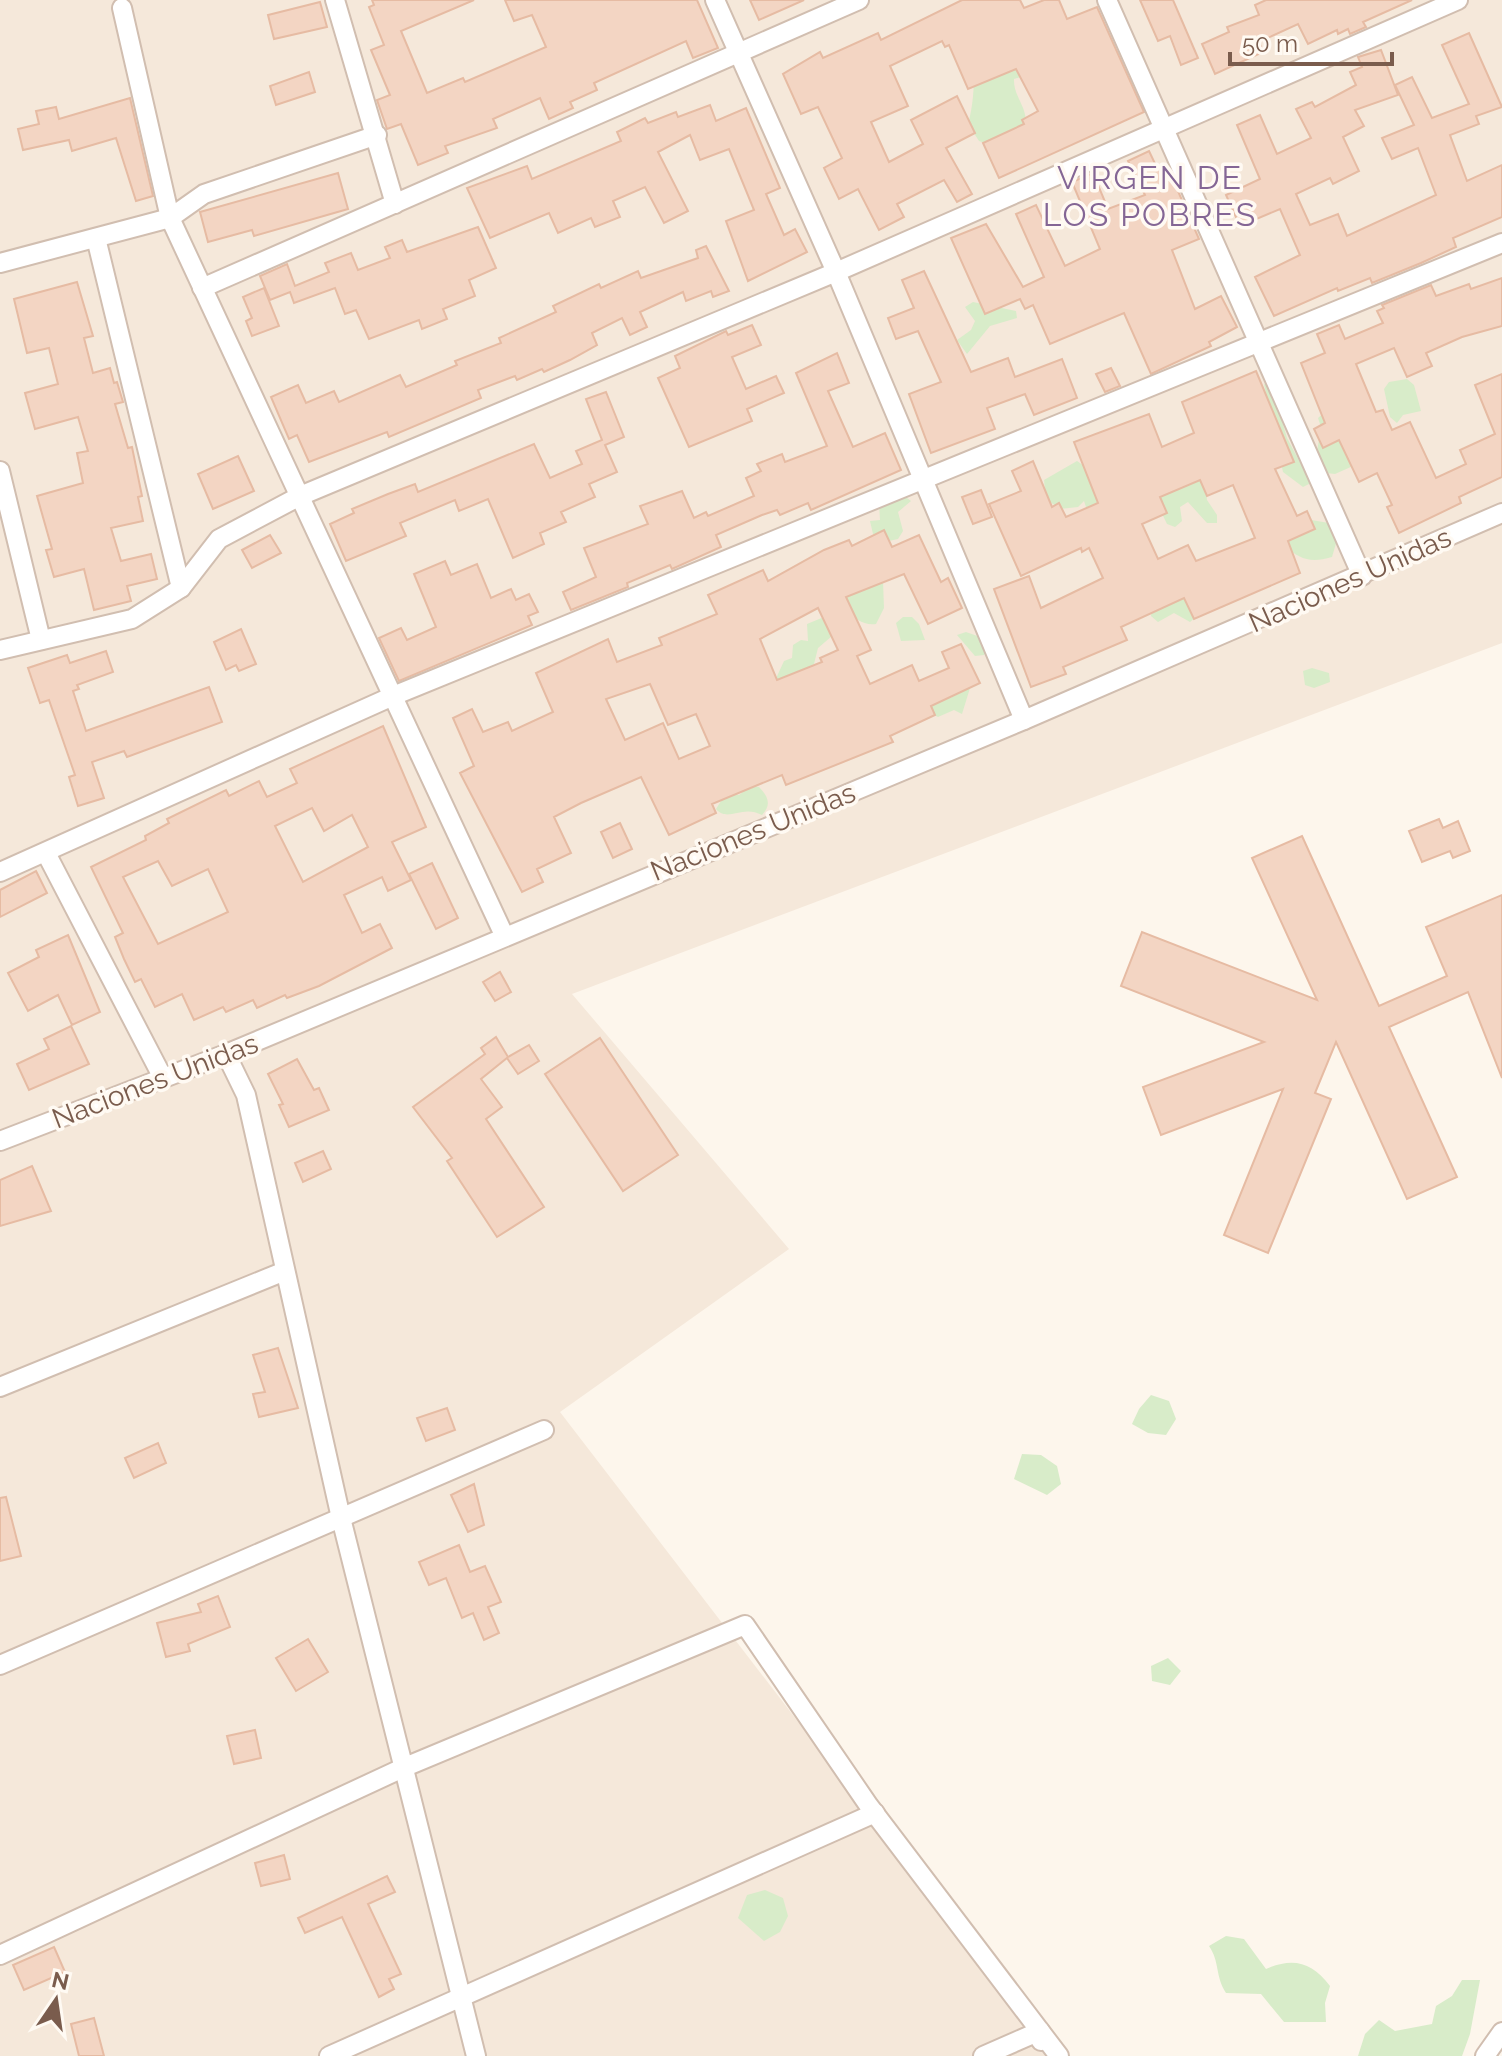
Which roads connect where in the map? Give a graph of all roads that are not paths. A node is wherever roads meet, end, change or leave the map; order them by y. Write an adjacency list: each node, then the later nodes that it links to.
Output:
1 (335, 0): 9 (street)
2 (715, 0): 7 (street)
3 (859, 0): 7 (street)
4 (1107, 0): 8 (street)
5 (1458, 0): 8 (street)
6 (122, 8): 11 (street)
7 (738, 52): 10 (street); 15 (street)
8 (1164, 129): 15 (street); 17 (street)
9 (377, 135): 10 (street); 11 (street)
10 (395, 204): 16 (street)
11 (170, 218): 12 (street); 16 (street)
12 (96, 238): 14 (street); 23 (street)
13 (1502, 243): 17 (street)
14 (0, 263)
15 (836, 272): 19 (street); 20 (street)
16 (202, 288): 20 (street)
17 (1258, 346): 19 (street); 22 (street)
18 (0, 471): 24 (street)
19 (924, 480): 26 (street); 27 (street)
20 (300, 496): 23 (street); 26 (street)
21 (1502, 513): 22 (street, Naciones Unidas)
22 (1362, 576): 27 (street, Naciones Unidas)
23 (181, 588): 24 (street)
24 (41, 640): 25 (street)
25 (0, 650)
26 (393, 696): 28 (street); 30 (street)
27 (1024, 720): 30 (street, Naciones Unidas)
28 (46, 853): 29 (street); 32 (street)
29 (0, 872)
30 (504, 935): 31 (street, Naciones Unidas)
31 (226, 1054): 32 (street, Naciones Unidas); 34 (street)
32 (163, 1078): 33 (street, Naciones Unidas)
33 (0, 1141)
34 (285, 1271): 35 (street); 37 (street)
35 (0, 1387)
36 (544, 1430): 37 (street)
37 (341, 1518): 38 (street); 39 (street)
38 (0, 1665)
39 (405, 1767): 40 (street); 41 (street); 42 (street)
40 (875, 1813): 42 (street); 43 (street)
41 (0, 1955)
42 (461, 1997): 45 (street); 46 (street)
43 (1040, 2031): 47 (street); 48 (street); 49 (street)
44 (1502, 2032): 50 (street)
45 (329, 2056)
46 (476, 2056)
47 (983, 2056)
48 (1043, 2056)
49 (1059, 2056)
50 (1485, 2056)

